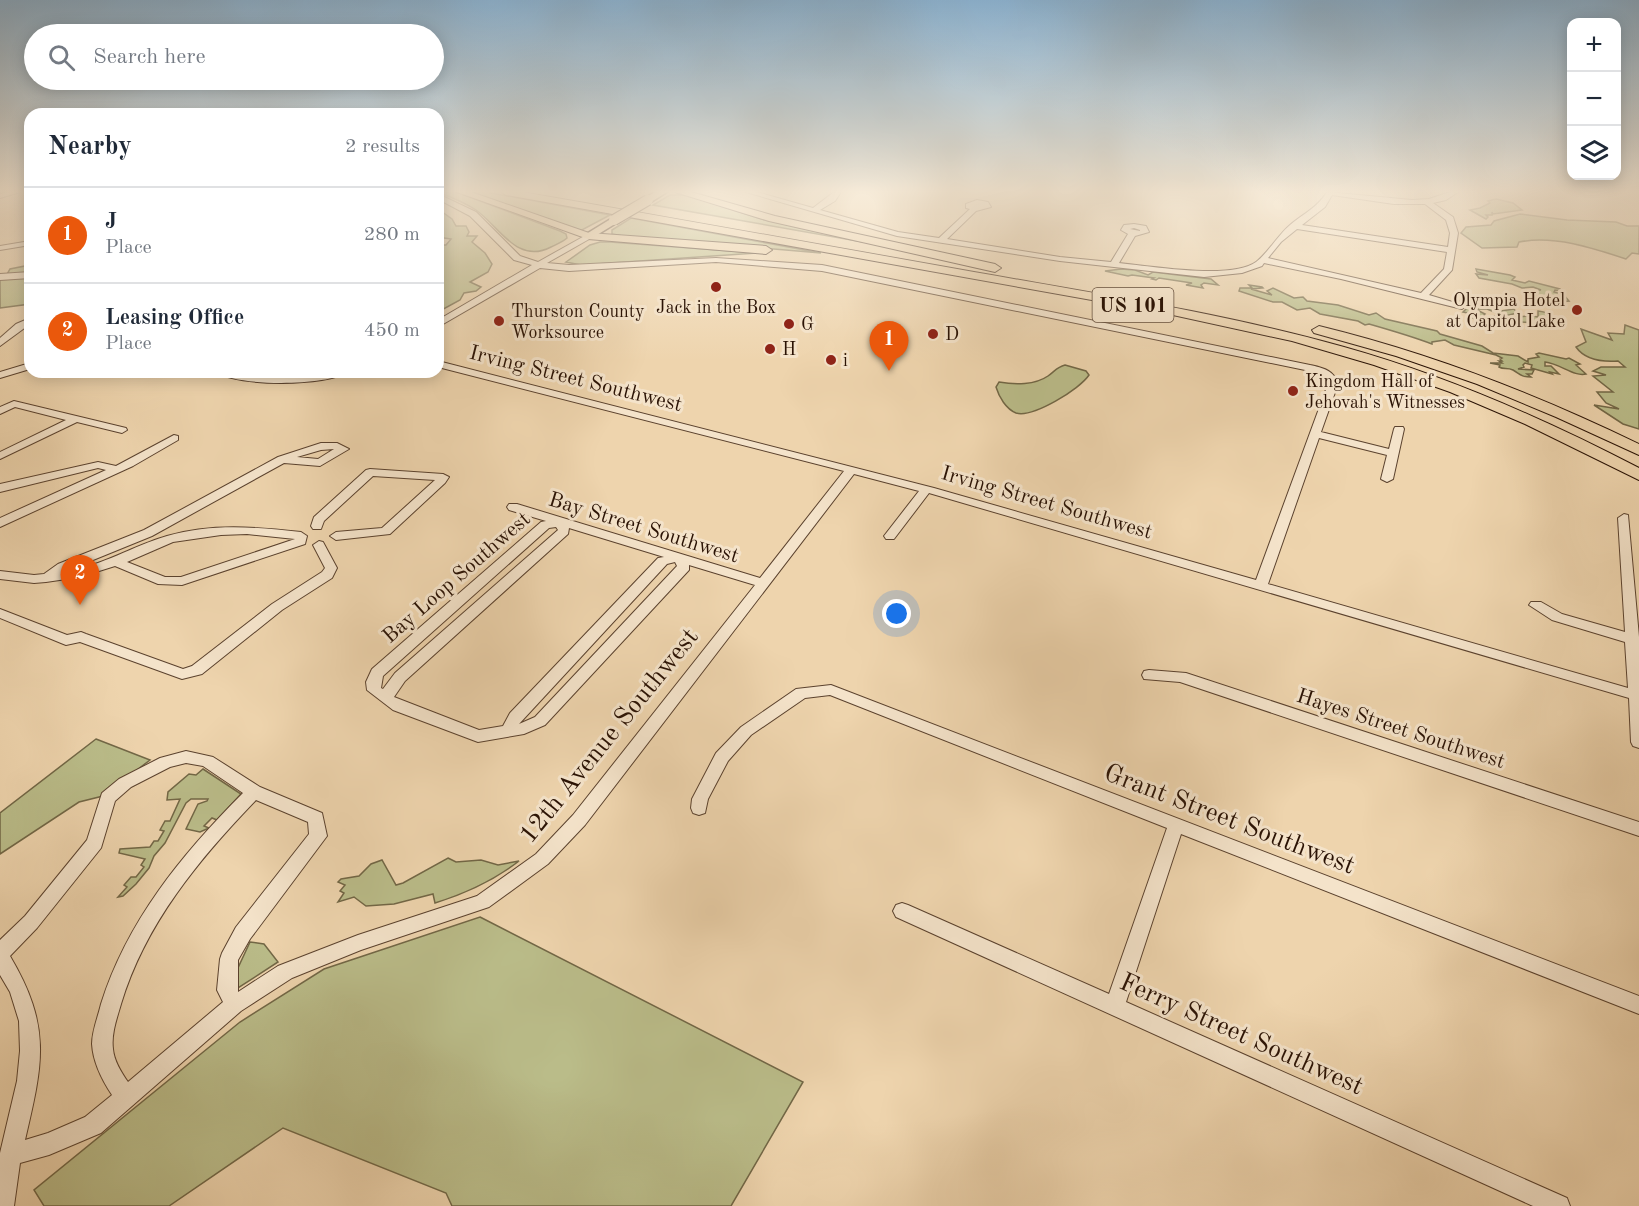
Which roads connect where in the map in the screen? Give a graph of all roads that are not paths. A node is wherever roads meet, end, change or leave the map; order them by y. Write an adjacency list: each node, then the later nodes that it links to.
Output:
1 (507, 248): 13 (street)
2 (566, 248): 13 (street)
3 (567, 248): 17 (street)
4 (733, 248): 16 (highway)
5 (841, 248): 20 (highway, US 101)
6 (858, 248): 20 (highway, US 101)
7 (902, 248): 20 (highway)
8 (986, 248): 18 (street)
9 (1123, 248): 18 (street)
10 (1271, 248): 15 (street)
11 (1440, 248): 12 (street)
12 (1451, 250): 22 (street)
13 (512, 253): 17 (street)
14 (716, 260): 16 (highway); 17 (street); 23 (street)
15 (1263, 260): 18 (street); 22 (street)
16 (867, 262): 20 (highway)
17 (539, 265): 26 (street)
18 (1113, 265)
19 (24, 275): 21 (street)
20 (1000, 275): 40 (highway, US 101); 46 (highway, US 101)
21 (0, 277)
22 (1423, 296): 24 (street)
23 (986, 301): 25 (street); 38 (street)
24 (1461, 306)
25 (976, 313)
26 (444, 320)
27 (24, 324): 28 (street)
28 (0, 343)
29 (444, 366): 45 (street, Irving Street Southwest)
30 (24, 368): 31 (street)
31 (0, 375)
32 (242, 378): 33 (street)
33 (308, 378)
34 (0, 411): 35 (street)
35 (76, 419): 37 (street); 42 (street)
36 (1399, 429): 41 (street)
37 (122, 430)
38 (1315, 434): 41 (street); 64 (street)
39 (174, 438): 44 (street)
40 (1639, 450)
41 (1393, 453): 47 (street)
42 (0, 456)
43 (282, 459): 62 (street)
44 (115, 470): 48 (street); 53 (street)
45 (851, 470): 49 (street, Irving Street Southwest); 63 (street, 12th Avenue Southwest)
46 (1639, 475)
47 (1387, 480)
48 (0, 488)
49 (926, 489): 56 (street); 64 (street, Irving Street Southwest)
50 (513, 507): 52 (street, Bay Street Southwest)
51 (1624, 518): 67 (street)
52 (561, 522): 59 (street, Bay Street Southwest); 70 (street, Bay Loop Southwest)
53 (0, 523)
54 (316, 526): 55 (street); 55 (street); 57 (street)
55 (336, 536): 58 (street)
56 (890, 536)
57 (301, 539): 58 (street); 60 (street); 60 (street)
58 (319, 545): 66 (street)
59 (679, 558): 63 (street, Bay Street Southwest); 70 (street); 70 (street, Bay Loop Southwest)
60 (116, 562): 62 (street)
61 (0, 574): 62 (street)
62 (46, 578)
63 (764, 583): 78 (street, 12th Avenue Southwest)
64 (1261, 586): 69 (street, Irving Street Southwest)
65 (1536, 605): 67 (street)
66 (0, 613)
67 (1634, 639): 69 (street)
68 (1149, 675): 75 (street, Hayes Street Southwest)
69 (1638, 696): 71 (street)
70 (508, 731)
71 (1639, 742)
72 (254, 792): 77 (street); 78 (street); 81 (street)
73 (699, 808): 74 (street, Grant Street Southwest)
74 (1176, 825): 79 (street); 80 (street, Grant Street Southwest)
75 (1639, 829)
76 (902, 911): 79 (street, Ferry Street Southwest)
77 (0, 955): 82 (street)
78 (234, 1005): 81 (street, 12th Avenue Southwest)
79 (1115, 1005): 84 (street, Ferry Street Southwest)
80 (1639, 1005)
81 (125, 1096): 82 (street, 12th Avenue Southwest)
82 (10, 1155): 83 (street)
83 (3, 1206)
84 (1559, 1206)

